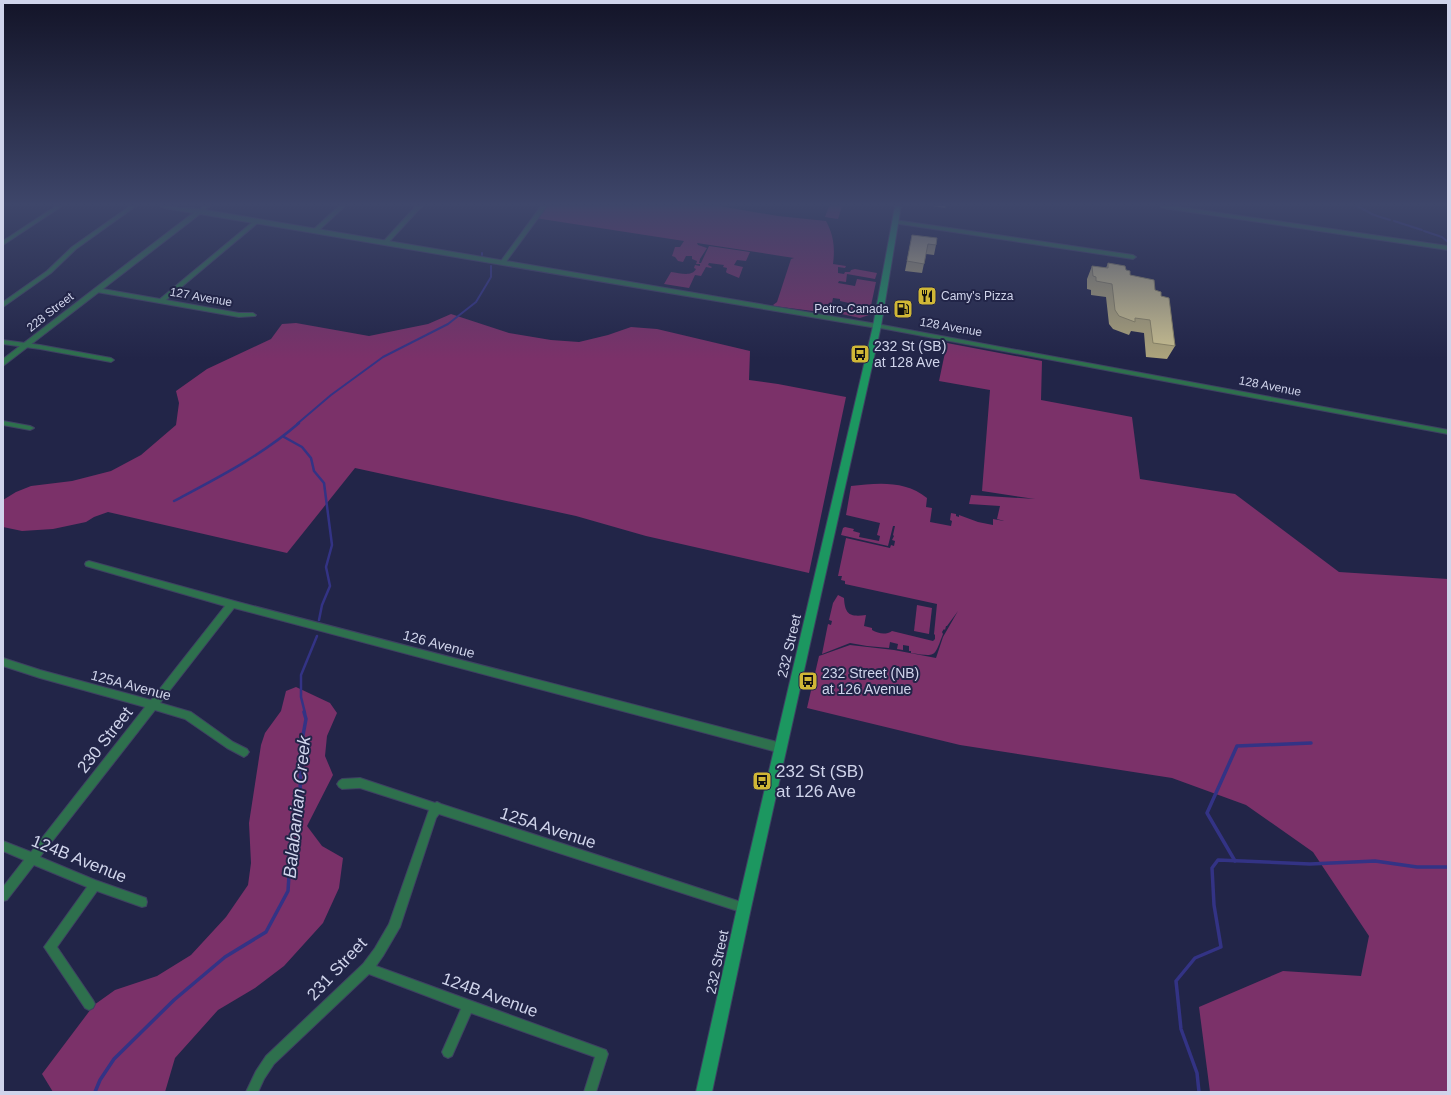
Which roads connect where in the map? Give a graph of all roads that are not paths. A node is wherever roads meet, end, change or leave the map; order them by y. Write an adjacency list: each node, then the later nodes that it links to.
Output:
1 (65, 257): 10 (street)
2 (140, 257): 8 (street, 228 Street)
3 (214, 257): 9 (street)
4 (473, 257): 7 (street, 128 Avenue)
5 (507, 257): 7 (street)
6 (889, 257): 12 (main road, 232 Street)
7 (503, 262): 12 (street, 128 Avenue)
8 (97, 290): 9 (street, 127 Avenue); 14 (street, 228 Street)
9 (161, 301): 11 (street, 127 Avenue)
10 (3, 305)
11 (253, 315)
12 (877, 326): 19 (street, 128 Avenue); 24 (main road, 232 Street)
13 (3, 342): 14 (street)
14 (26, 346): 15 (street); 16 (street, 228 Street)
15 (110, 360)
16 (3, 363)
17 (3, 422): 18 (street)
18 (30, 428)
19 (1448, 432)
20 (89, 564): 21 (street, 126 Avenue)
21 (232, 604): 23 (street, 230 Street); 24 (street, 126 Avenue)
22 (3, 662): 23 (street, 125A Avenue)
23 (153, 704): 25 (street, 125A Avenue); 29 (street, 230 Street)
24 (782, 748): 33 (main road, 232 Street)
25 (244, 752)
26 (342, 784): 27 (street, 125A Avenue)
27 (437, 807): 33 (street, 125A Avenue); 34 (street, 231 Street)
28 (3, 846): 29 (street, 124B Avenue)
29 (32, 860): 30 (street, 124B Avenue); 31 (street, 230 Street)
30 (95, 885): 32 (street, 124B Avenue); 35 (street)
31 (3, 896)
32 (142, 902)
33 (744, 908): 40 (main road, 232 Street)
34 (366, 968): 36 (street, 124B Avenue); 38 (street, 231 Street)
35 (89, 1004)
36 (468, 1006): 37 (street); 39 (street, 124B Avenue)
37 (448, 1052)
38 (252, 1092)
39 (590, 1092)
40 (704, 1092)

